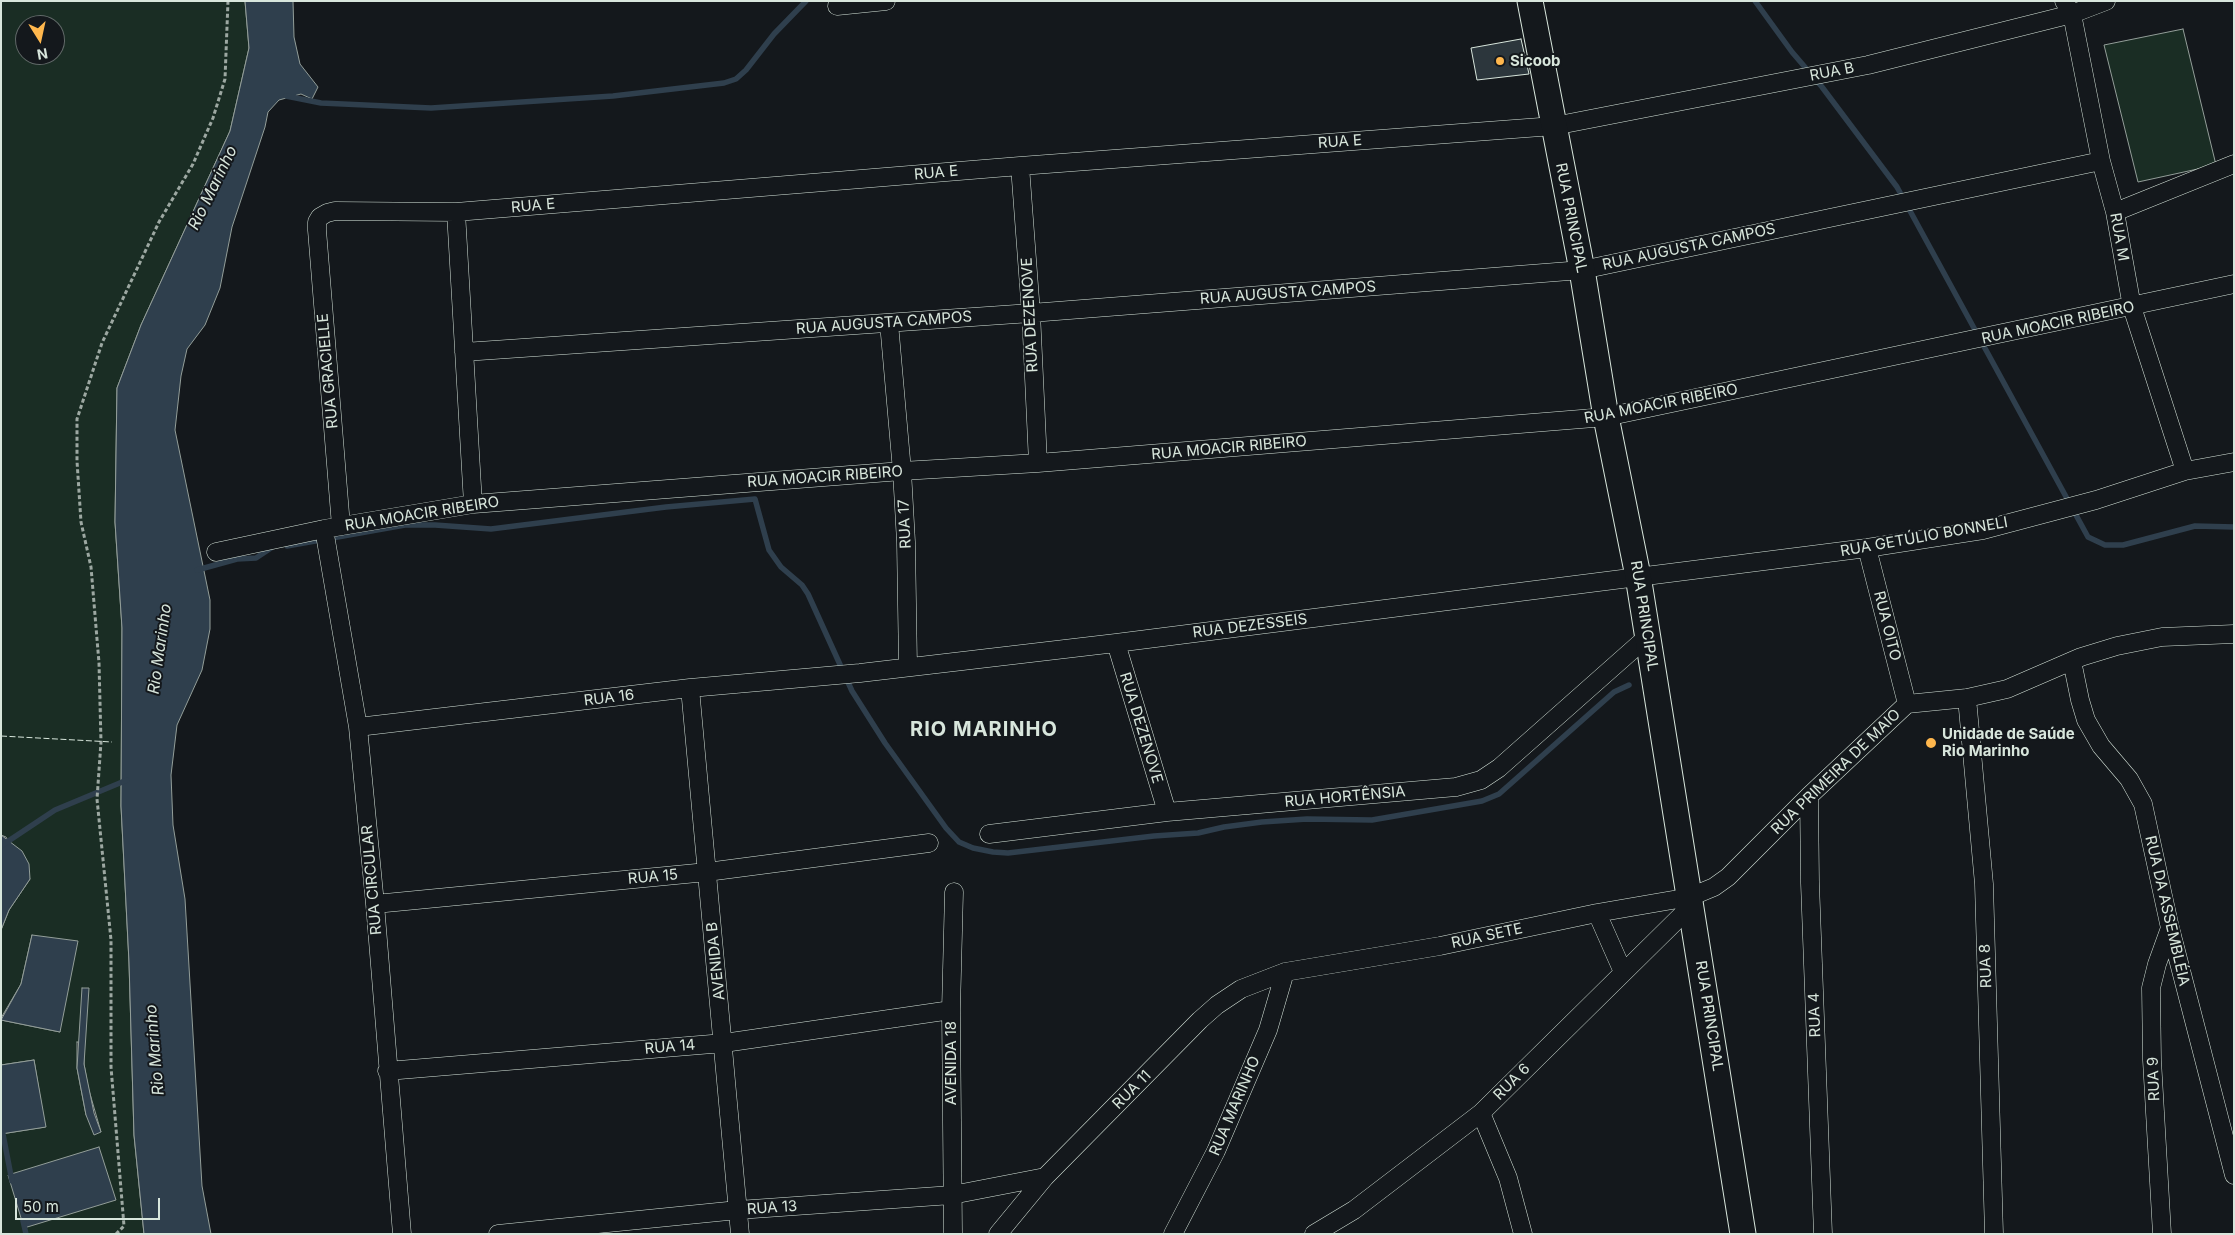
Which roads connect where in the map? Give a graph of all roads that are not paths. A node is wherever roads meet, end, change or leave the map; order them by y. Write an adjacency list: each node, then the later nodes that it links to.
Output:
1 (886, 1): 4 (street)
2 (1530, 1): 6 (main road, RUA PRINCIPAL)
3 (2106, 1): 5 (street, RUA B)
4 (837, 6)
5 (2068, 8): 6 (street, RUA B); 7 (street, RUA M)
6 (1554, 126): 9 (street, RUA E); 13 (main road, RUA PRINCIPAL)
7 (2101, 161): 11 (street, RUA M); 13 (street, RUA AUGUSTA CAMPOS)
8 (2234, 164): 11 (street)
9 (1020, 166): 10 (street, RUA E); 16 (street, RUA DEZENOVE)
10 (456, 212): 12 (street, RUA E); 18 (street)
11 (2115, 212): 15 (street, RUA M)
12 (320, 217): 25 (street, RUA GRACIELLE)
13 (1582, 270): 16 (street, RUA AUGUSTA CAMPOS); 19 (main road, RUA PRINCIPAL)
14 (2234, 284): 15 (street, RUA MOACIR RIBEIRO)
15 (2132, 307): 19 (street, RUA MOACIR RIBEIRO); 23 (street, RUA M)
16 (1031, 312): 17 (street, RUA AUGUSTA CAMPOS); 21 (street, RUA DEZENOVE)
17 (889, 323): 18 (street, RUA AUGUSTA CAMPOS); 22 (street, RUA 17)
18 (464, 352): 24 (street)
19 (1606, 417): 21 (street, RUA MOACIR RIBEIRO); 28 (main road, RUA PRINCIPAL)
20 (2234, 462): 23 (street, RUA GETÚLIO BONNELI)
21 (1038, 464): 22 (street, RUA MOACIR RIBEIRO)
22 (902, 471): 24 (street, RUA MOACIR RIBEIRO); 33 (street, RUA 17)
23 (2185, 471): 26 (street, RUA GETÚLIO BONNELI)
24 (473, 504): 25 (street, RUA MOACIR RIBEIRO)
25 (329, 536): 27 (street, RUA MOACIR RIBEIRO); 38 (street, RUA CIRCULAR)
26 (1868, 548): 28 (street, RUA GETÚLIO BONNELI); 37 (street, RUA OITO)
27 (216, 552)
28 (1638, 576): 30 (main road, RUA PRINCIPAL); 31 (street, RUA DEZESSEIS)
29 (2234, 634): 32 (street, RUA PRIMEIRA DE MAIO)
30 (1647, 637): 40 (street, RUA HORTÊNSIA); 45 (main road, RUA PRINCIPAL)
31 (1116, 643): 33 (street, RUA DEZESSEIS); 40 (street, RUA DEZENOVE)
32 (2072, 661): 36 (street, RUA PRIMEIRA DE MAIO); 48 (street, RUA DA ASSEMBLÉIA)
33 (908, 666): 34 (street, RUA DEZESSEIS)
34 (860, 673): 35 (street, RUA 16)
35 (690, 688): 38 (street, RUA 16); 43 (street, AVENIDA B)
36 (1967, 698): 37 (street, RUA PRIMEIRA DE MAIO); 69 (street, RUA 8)
37 (1907, 704): 39 (street, RUA PRIMEIRA DE MAIO)
38 (358, 727): 46 (street, RUA CIRCULAR)
39 (1809, 796): 45 (street, RUA PRIMEIRA DE MAIO); 68 (street, RUA 4)
40 (1166, 812): 41 (street, RUA HORTÊNSIA)
41 (990, 834)
42 (929, 843): 43 (street, RUA 15)
43 (707, 872): 46 (street, RUA 15); 52 (street, AVENIDA B)
44 (954, 892): 51 (street, AVENIDA 18)
45 (1690, 902): 47 (street, RUA SETE); 50 (street, RUA 6); 67 (main road, RUA PRINCIPAL)
46 (375, 904): 53 (street, RUA CIRCULAR)
47 (1597, 913): 49 (street, RUA SETE); 50 (street)
48 (2170, 928): 55 (street, RUA DA ASSEMBLÉIA); 70 (street, RUA 9)
49 (1285, 972): 56 (street, RUA 11); 64 (street, RUA MARINHO)
50 (1623, 972): 54 (street, RUA 6)
51 (951, 1010): 52 (street, RUA 14); 57 (street, AVENIDA 18)
52 (724, 1043): 53 (street, RUA 14); 58 (street, AVENIDA B)
53 (387, 1071): 59 (street, RUA CIRCULAR)
54 (1481, 1113): 65 (street, RUA 6); 66 (street)
55 (2234, 1175)
56 (1045, 1178): 57 (street, RUA 13); 63 (street, RUA 11)
57 (952, 1195): 58 (street, RUA 13); 62 (street, AVENIDA 18)
58 (738, 1210): 60 (street, RUA 13); 61 (street, AVENIDA B)
59 (402, 1234)
60 (498, 1234)
61 (740, 1234)
62 (953, 1234)
63 (998, 1234)
64 (1173, 1234)
65 (1314, 1234)
66 (1523, 1234)
67 (1743, 1234)
68 (1823, 1234)
69 (1994, 1234)
70 (2162, 1234)

